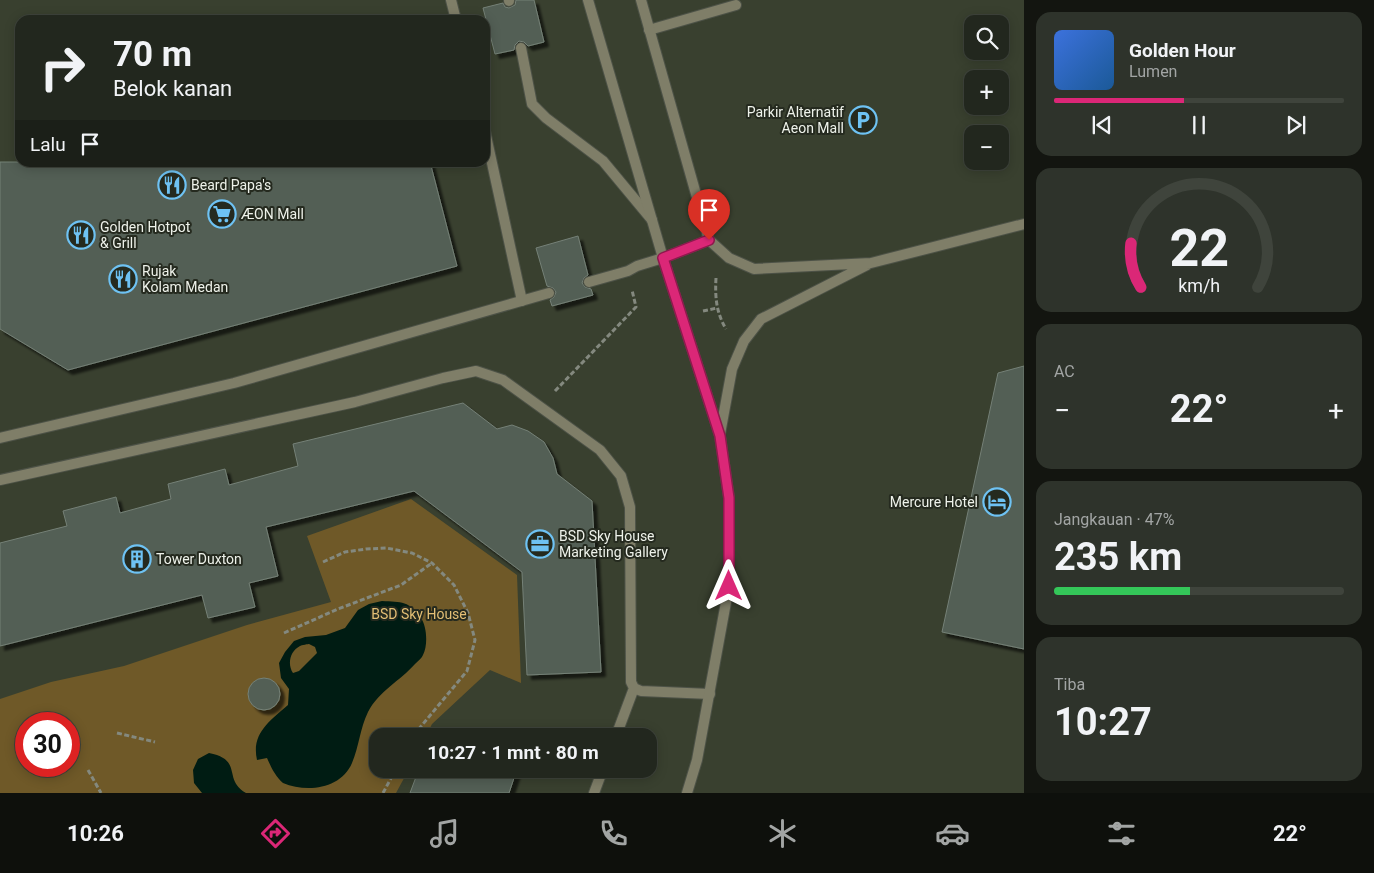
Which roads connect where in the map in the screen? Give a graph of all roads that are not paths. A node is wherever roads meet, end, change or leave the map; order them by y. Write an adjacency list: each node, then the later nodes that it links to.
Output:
1 (451, 0): 5 (street)
2 (588, 0): 9 (street)
3 (641, 0): 6 (street)
4 (736, 4): 6 (street)
5 (455, 15)
6 (649, 30): 11 (street)
7 (521, 48): 9 (street)
8 (490, 155): 16 (street)
9 (652, 220): 12 (street)
10 (1024, 224): 13 (street)
11 (709, 240): 12 (street); 13 (street)
12 (663, 258): 14 (street); 17 (street)
13 (870, 263): 17 (street)
14 (589, 282)
15 (549, 293): 16 (street)
16 (522, 301): 18 (street)
17 (720, 436): 21 (street)
18 (0, 438)
19 (0, 480): 20 (street)
20 (634, 688): 21 (street); 22 (street)
21 (710, 694): 25 (street)
22 (619, 728)
23 (600, 778): 24 (street)
24 (594, 793)
25 (686, 793)

